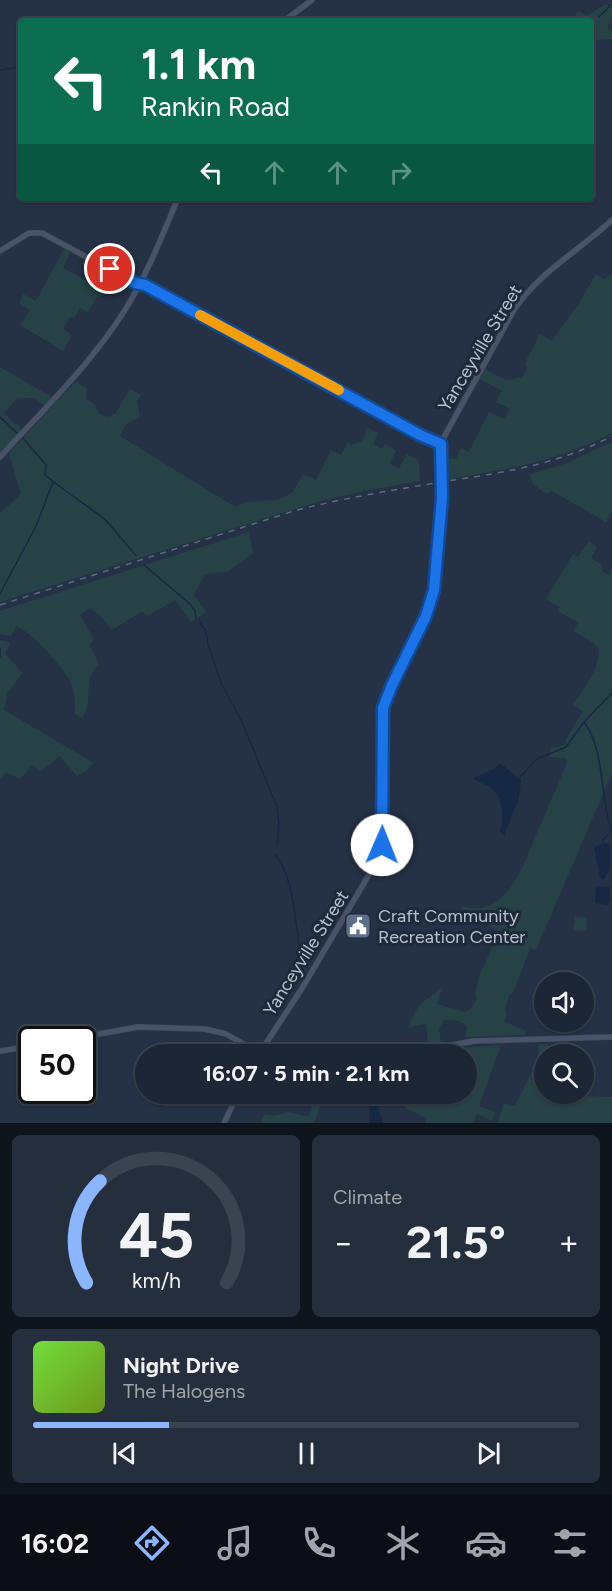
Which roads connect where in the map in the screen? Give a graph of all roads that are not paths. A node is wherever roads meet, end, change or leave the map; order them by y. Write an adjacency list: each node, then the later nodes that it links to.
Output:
1 (305, 0): 3 (main road)
2 (312, 0): 3 (main road)
3 (303, 7): 4 (main road)
4 (288, 18)
5 (177, 201): 8 (main road)
6 (612, 220): 9 (main road, Yanceyville Street)
7 (0, 251): 8 (main road)
8 (140, 284): 9 (main road); 10 (main road)
9 (441, 444): 14 (main road, Yanceyville Street)
10 (0, 457)
11 (96, 1034): 13 (main road)
12 (612, 1037): 15 (main road)
13 (242, 1044)
14 (266, 1044)
15 (458, 1044)
16 (18, 1048): 17 (main road)
17 (0, 1051)
18 (233, 1104): 19 (main road)
19 (224, 1123)

